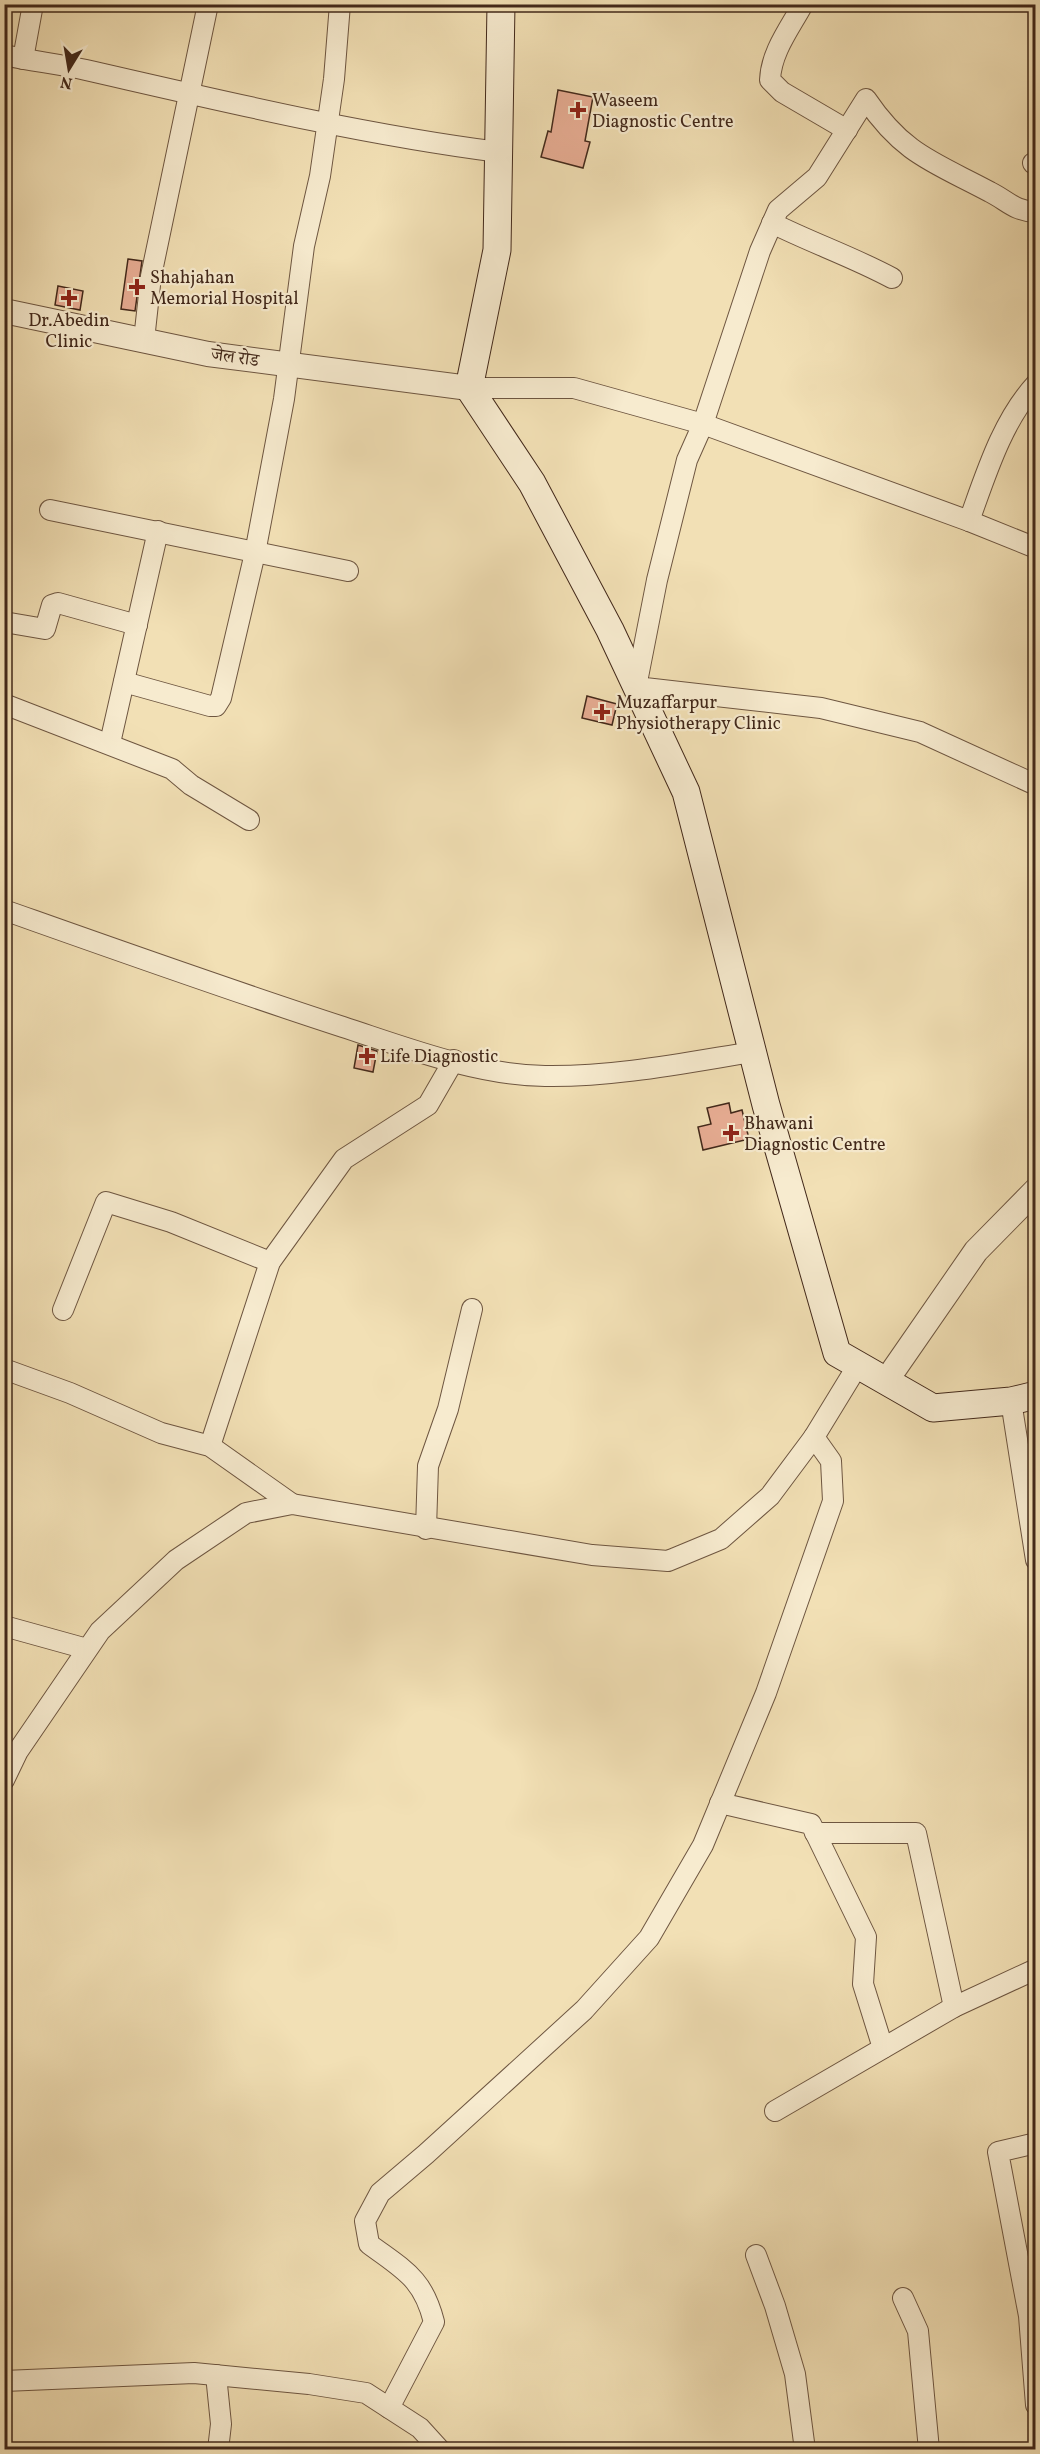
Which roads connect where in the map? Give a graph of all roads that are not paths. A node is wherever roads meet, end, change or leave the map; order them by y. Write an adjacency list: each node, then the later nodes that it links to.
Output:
1 (33, 4): 6 (street)
2 (208, 4): 7 (street)
3 (340, 4): 8 (street)
4 (501, 4): 10 (main road)
5 (803, 4): 9 (street)
6 (14, 57): 7 (street)
7 (190, 96): 8 (street); 15 (street)
8 (327, 121): 10 (street); 16 (street)
9 (847, 130): 11 (street); 12 (street)
10 (499, 152): 18 (main road)
11 (1035, 212)
12 (772, 223): 13 (street); 19 (street)
13 (892, 278)
14 (4, 311): 15 (street, जेल रोड)
15 (144, 340): 16 (street, जेल रोड)
16 (289, 364): 18 (street, जेल रोड); 24 (street)
17 (1035, 384): 21 (street)
18 (469, 388): 19 (street); 29 (main road)
19 (704, 424): 21 (street); 29 (street)
20 (50, 510): 22 (street)
21 (969, 521): 23 (street)
22 (158, 531): 24 (street); 27 (street)
23 (1035, 548)
24 (255, 554): 25 (street); 28 (street)
25 (348, 571)
26 (4, 622): 27 (street)
27 (137, 625): 28 (street)
28 (124, 682): 31 (street)
29 (636, 687): 32 (street); 35 (main road)
30 (5, 707): 31 (street)
31 (110, 743): 33 (street)
32 (1035, 785)
33 (249, 820)
34 (4, 910): 36 (street)
35 (752, 1052): 36 (street); 41 (main road)
36 (454, 1060): 38 (street)
37 (1035, 1190): 43 (street)
38 (270, 1262): 40 (street); 46 (street)
39 (472, 1309): 48 (street)
40 (63, 1310)
41 (858, 1365): 43 (main road); 45 (street)
42 (4, 1370): 46 (street)
43 (886, 1381): 44 (main road)
44 (1023, 1398): 49 (street)
45 (814, 1437): 48 (street); 53 (street)
46 (210, 1446): 47 (street)
47 (292, 1504): 48 (street); 51 (street)
48 (426, 1529)
49 (1035, 1560)
50 (4, 1626): 51 (street)
51 (87, 1649): 52 (street)
52 (4, 1780)
53 (720, 1803): 54 (street); 65 (street)
54 (815, 1833): 56 (street); 57 (street)
55 (1035, 1968): 56 (street)
56 (954, 2007): 57 (street)
57 (883, 2048): 58 (street)
58 (775, 2111)
59 (1035, 2143): 64 (street)
60 (756, 2255): 68 (street)
61 (903, 2298): 69 (street)
62 (216, 2375): 63 (street); 65 (street); 66 (street)
63 (4, 2381)
64 (1035, 2405)
65 (389, 2408): 67 (street)
66 (218, 2450)
67 (440, 2450)
68 (805, 2450)
69 (929, 2450)

